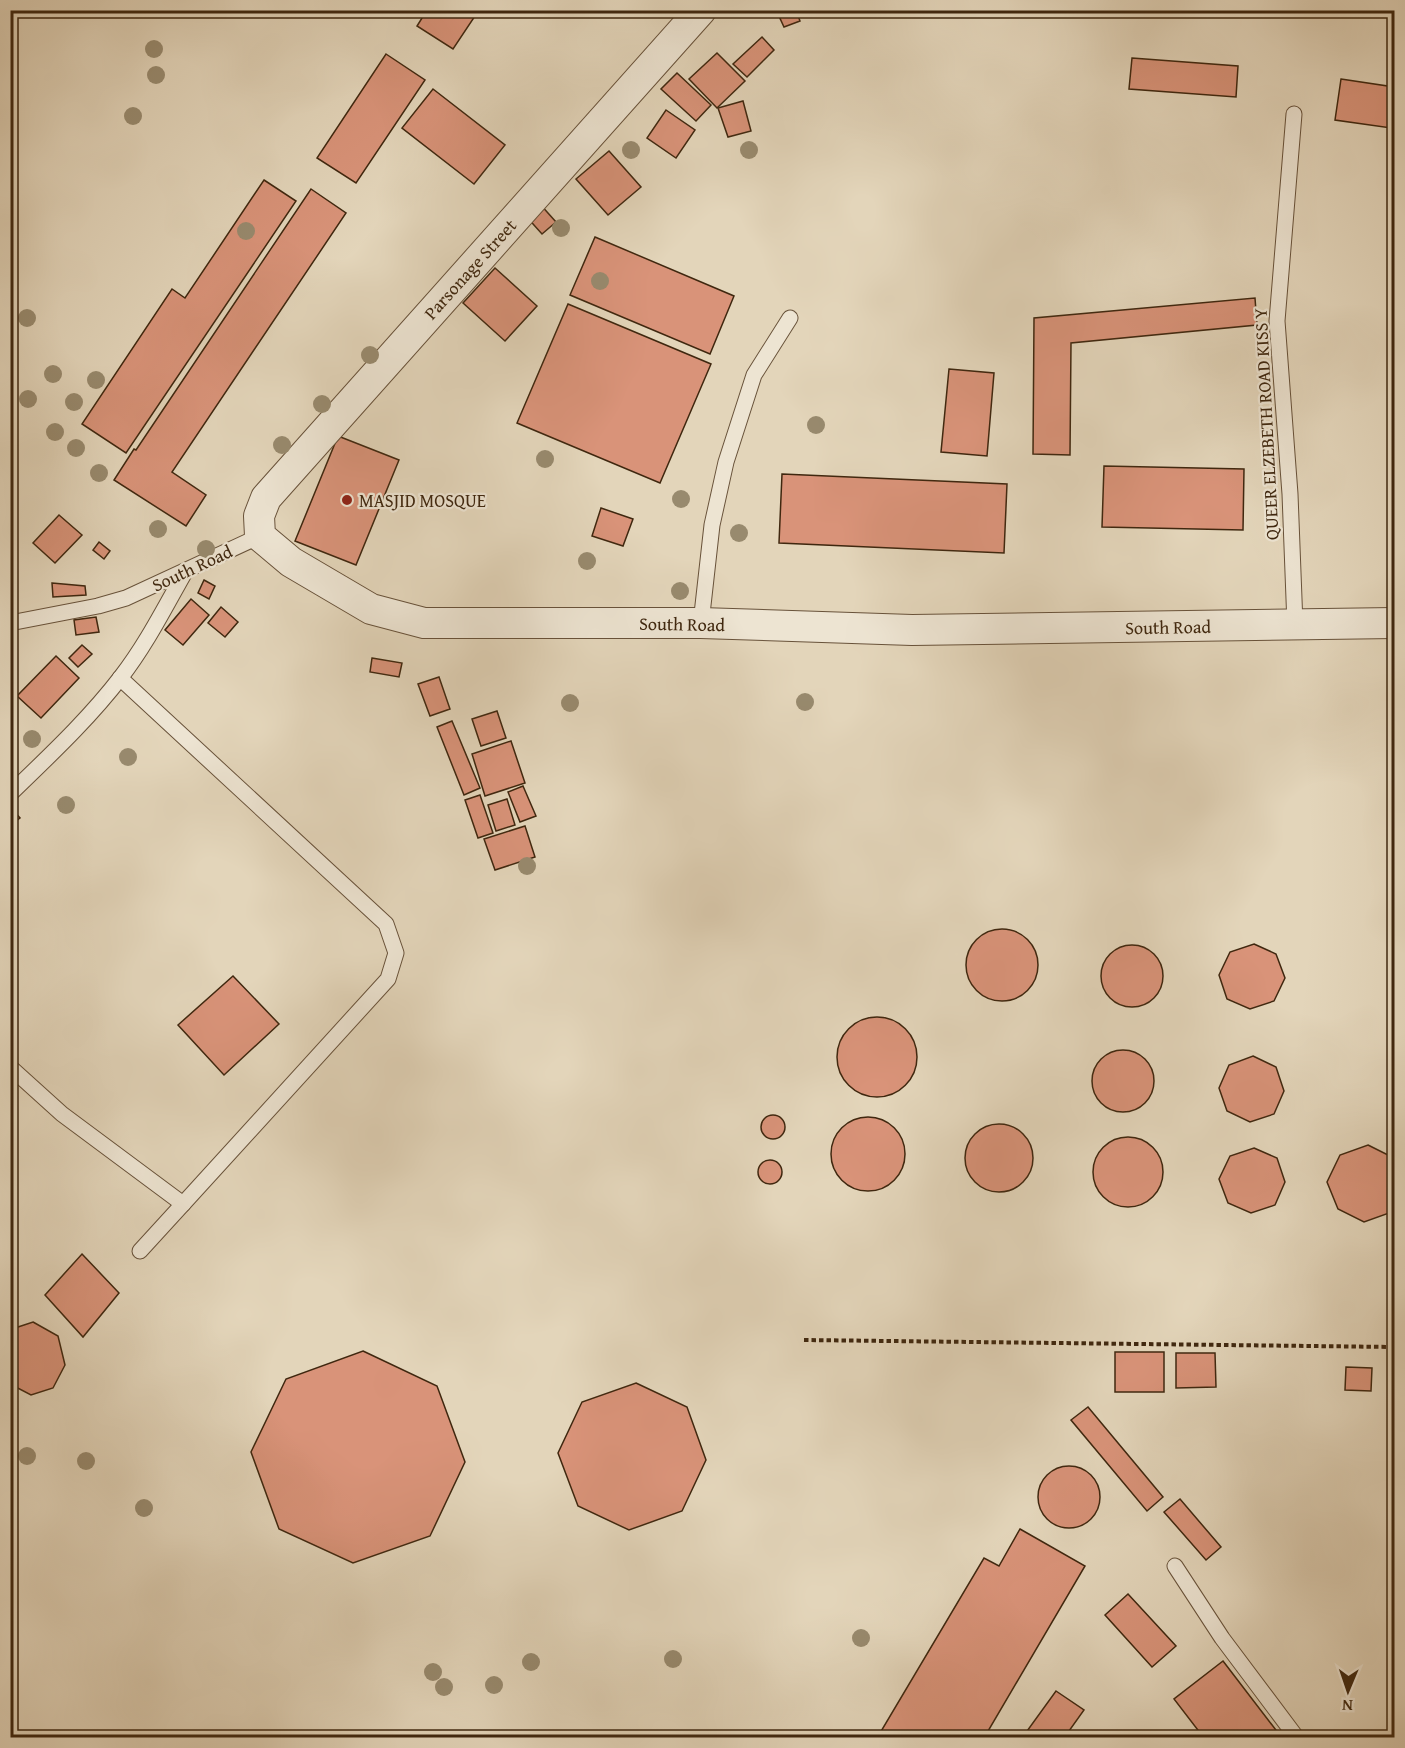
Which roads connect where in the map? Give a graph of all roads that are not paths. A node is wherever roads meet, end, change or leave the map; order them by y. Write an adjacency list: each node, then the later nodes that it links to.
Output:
1 (701, 10): 4 (street, Parsonage Street)
2 (1294, 114): 9 (lane, QUEER ELZEBETH ROAD KISS Y)
3 (790, 318): 7 (lane)
4 (260, 536): 5 (lane, South Road); 7 (street, South Road)
5 (185, 572): 6 (lane, South Road); 10 (lane)
6 (10, 623)
7 (701, 623): 9 (street, South Road)
8 (1395, 623): 9 (street, South Road)
9 (1295, 625)
10 (120, 678): 11 (lane); 13 (lane)
11 (10, 794)
12 (10, 1067): 13 (lane)
13 (183, 1204): 14 (lane)
14 (140, 1251)
15 (1175, 1566): 16 (lane)
16 (1297, 1737)

